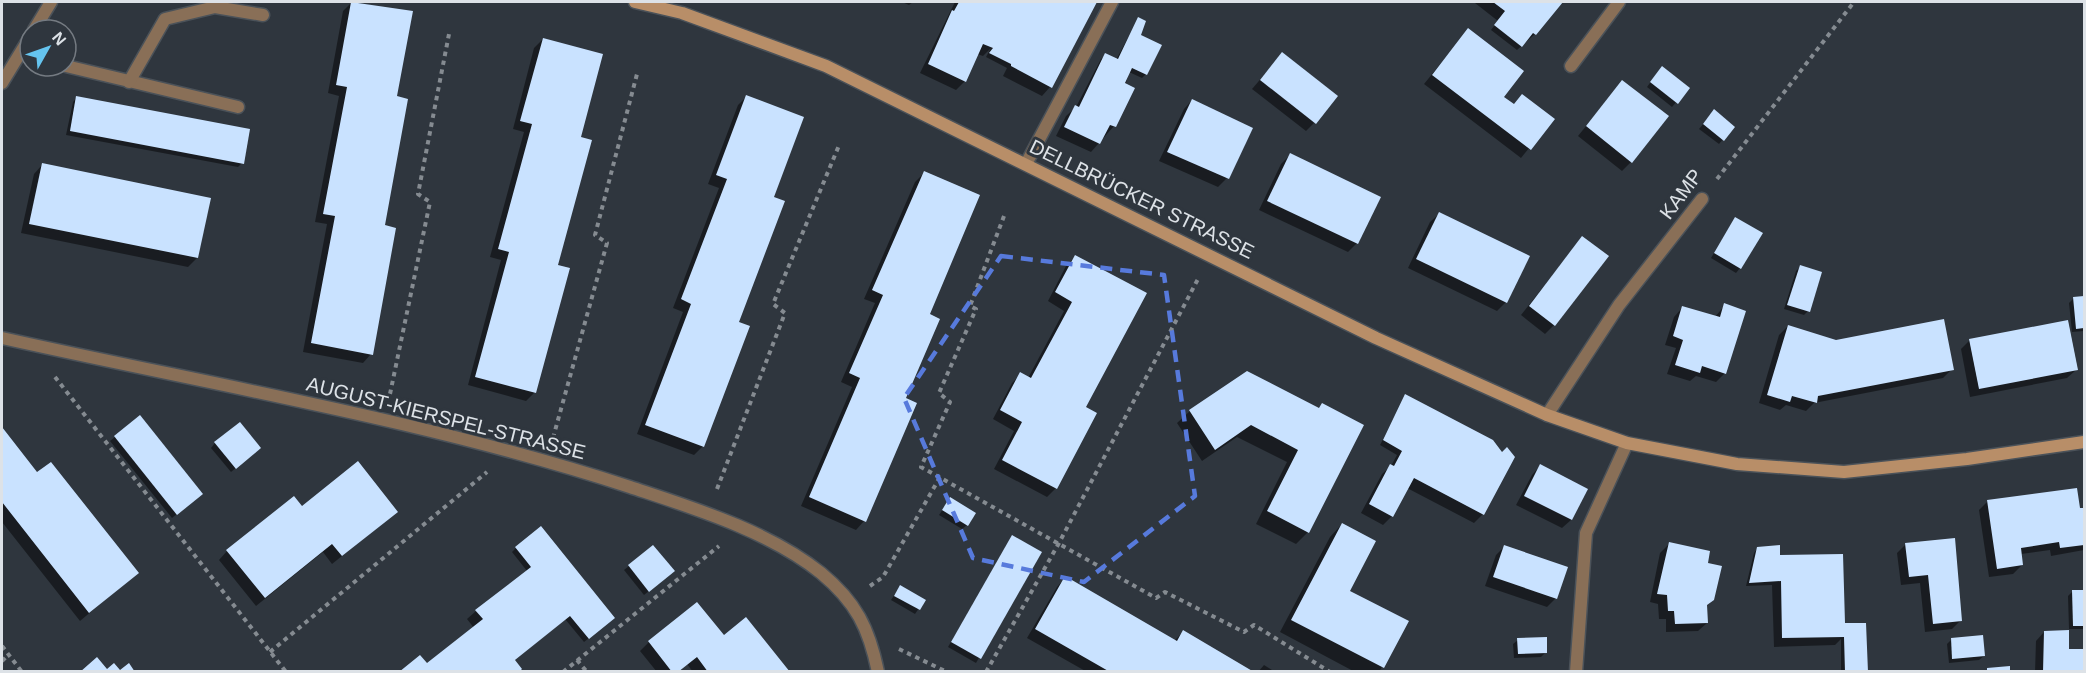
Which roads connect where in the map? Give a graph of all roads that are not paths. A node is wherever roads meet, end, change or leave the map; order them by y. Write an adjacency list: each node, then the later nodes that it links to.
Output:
1 (51, 2): 6 (street)
2 (635, 2): 13 (main road, DELLBRÜCKER STRASSE)
3 (1112, 2): 13 (street)
4 (1619, 2): 8 (street)
5 (263, 15): 10 (street)
6 (41, 18)
7 (18, 60): 11 (street)
8 (1571, 66)
9 (78, 69): 10 (street)
10 (129, 82): 12 (street)
11 (2, 83)
12 (238, 107)
13 (1026, 164): 16 (main road, DELLBRÜCKER STRASSE)
14 (1702, 199): 16 (street, KAMP)
15 (2, 338): 19 (street, AUGUST-KIERSPEL-STRASSE)
16 (1547, 415): 18 (main road, DELLBRÜCKER STRASSE)
17 (2085, 442): 18 (main road, DELLBRÜCKER STRASSE)
18 (1627, 443): 20 (street)
19 (878, 672)
20 (1576, 672)

